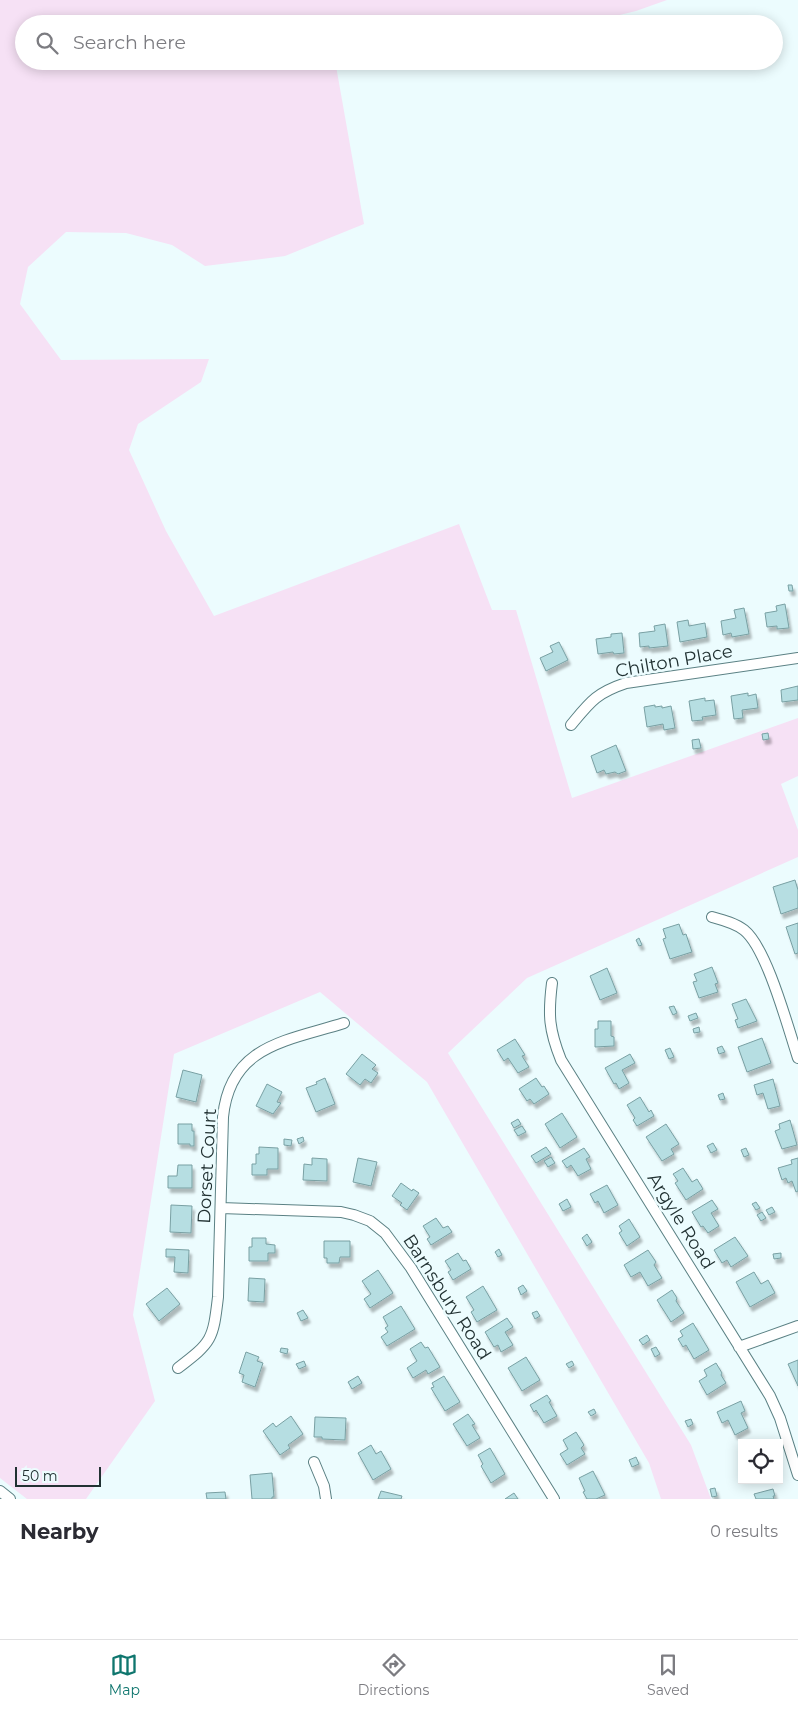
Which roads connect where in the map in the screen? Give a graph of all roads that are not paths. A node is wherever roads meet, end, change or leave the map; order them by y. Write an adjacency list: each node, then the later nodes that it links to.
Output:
1 (798, 658): 2 (street, Chilton Place)
2 (570, 725)
3 (712, 917): 6 (street)
4 (552, 983): 9 (street, Argyle Road)
5 (344, 1023): 7 (street, Dorset Court)
6 (798, 1058)
7 (221, 1208): 10 (street, Dorset Court); 16 (street, Barnsbury Road)
8 (798, 1326): 9 (street)
9 (739, 1347): 12 (street, Argyle Road)
10 (178, 1368)
11 (314, 1462): 15 (street)
12 (798, 1475)
13 (0, 1491): 14 (street)
14 (10, 1499)
15 (326, 1499)
16 (554, 1499)

